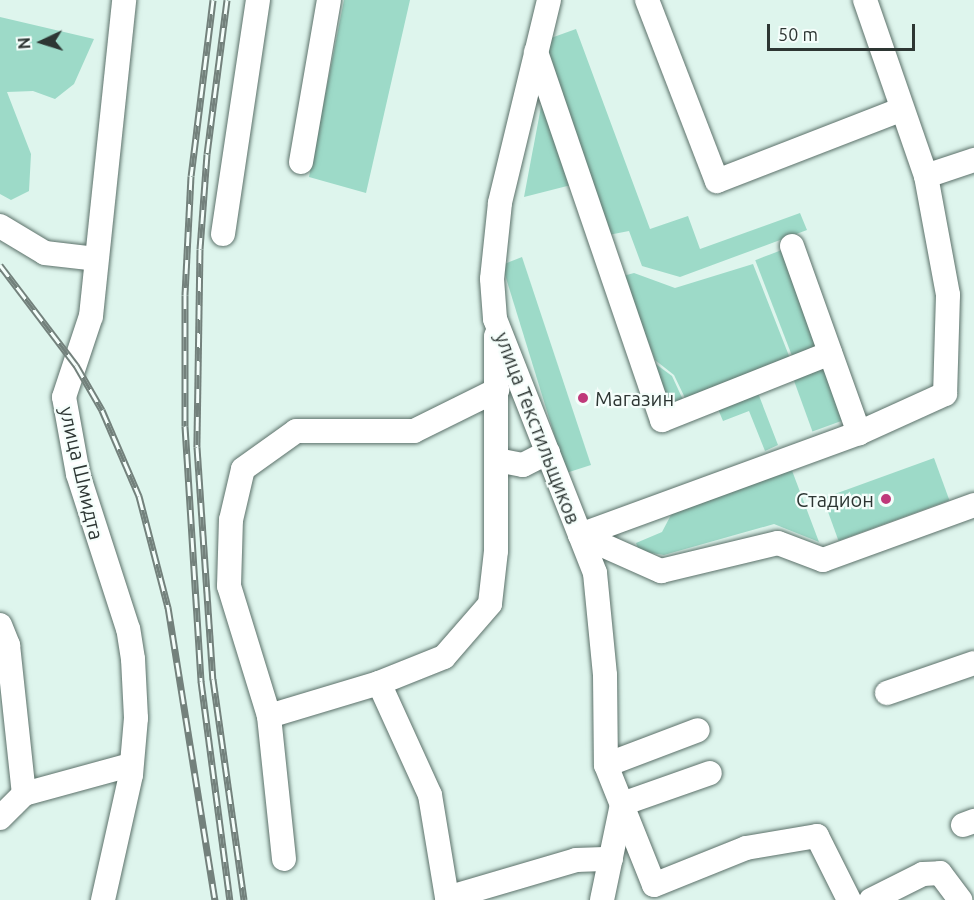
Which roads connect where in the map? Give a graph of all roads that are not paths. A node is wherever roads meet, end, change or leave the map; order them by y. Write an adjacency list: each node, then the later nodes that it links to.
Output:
1 (124, 0): 15 (street, улица Шмидта)
2 (258, 0): 13 (street)
3 (330, 0): 10 (street)
4 (549, 0): 7 (street, улица Текстильщиков)
5 (647, 0): 8 (street)
6 (865, 0): 8 (street)
7 (536, 51): 16 (street, улица Текстильщиков); 17 (street)
8 (900, 110): 11 (street)
9 (974, 160): 11 (street)
10 (300, 162)
11 (927, 176): 19 (street)
12 (0, 226): 15 (street)
13 (223, 234)
14 (792, 246): 17 (street)
15 (96, 259): 31 (street, улица Шмидта)
16 (495, 319): 18 (street); 20 (street, улица Текстильщиков)
17 (831, 353): 19 (street)
18 (497, 390): 21 (street); 29 (street)
19 (859, 433): 23 (street)
20 (548, 452): 21 (street); 23 (street, улица Текстильщиков)
21 (497, 460): 27 (street)
22 (974, 505): 23 (street)
23 (580, 534): 32 (street, улица Текстильщиков)
24 (0, 625): 26 (street)
25 (974, 663): 28 (street)
26 (5, 669): 34 (street)
27 (379, 683): 29 (street); 38 (street)
28 (888, 693)
29 (270, 716): 37 (street)
30 (698, 730): 32 (street)
31 (130, 765): 34 (street); 39 (street, улица Шмидта)
32 (606, 765): 35 (street, улица Текстильщиков)
33 (710, 773): 35 (street)
34 (24, 794): 36 (street)
35 (622, 804): 38 (street); 41 (street, улица Текстильщиков)
36 (0, 818)
37 (284, 859)
38 (610, 859): 40 (street)
39 (103, 900)
40 (602, 900)
41 (849, 900)
42 (871, 900): 43 (street)
43 (960, 900)

